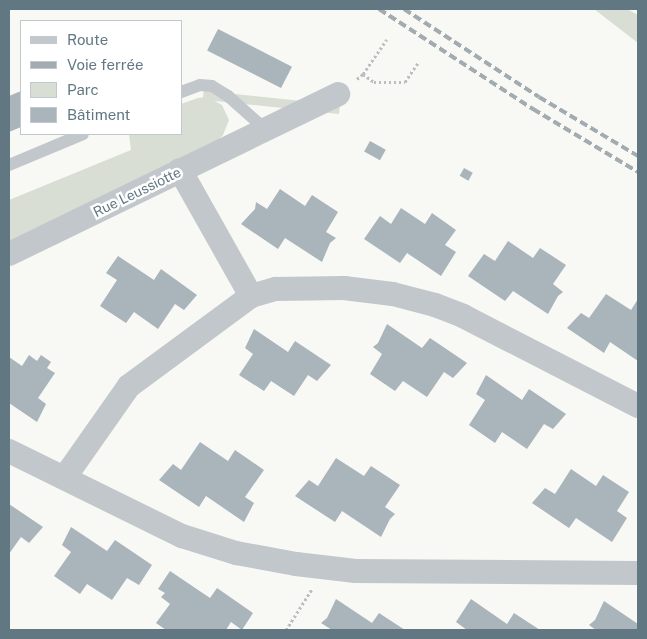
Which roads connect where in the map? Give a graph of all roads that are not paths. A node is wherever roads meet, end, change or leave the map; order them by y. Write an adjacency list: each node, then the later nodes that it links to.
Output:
1 (182, 92): 3 (lane)
2 (338, 94): 3 (street, Rue Leussiotte)
3 (265, 129): 6 (street, Rue Leussiotte)
4 (81, 135): 5 (lane)
5 (9, 165)
6 (180, 170): 7 (street, Rue Leussiotte); 8 (street)
7 (9, 254)
8 (251, 296): 9 (street); 11 (street)
9 (638, 406)
10 (9, 451): 11 (street)
11 (65, 477): 12 (street)
12 (638, 573)

